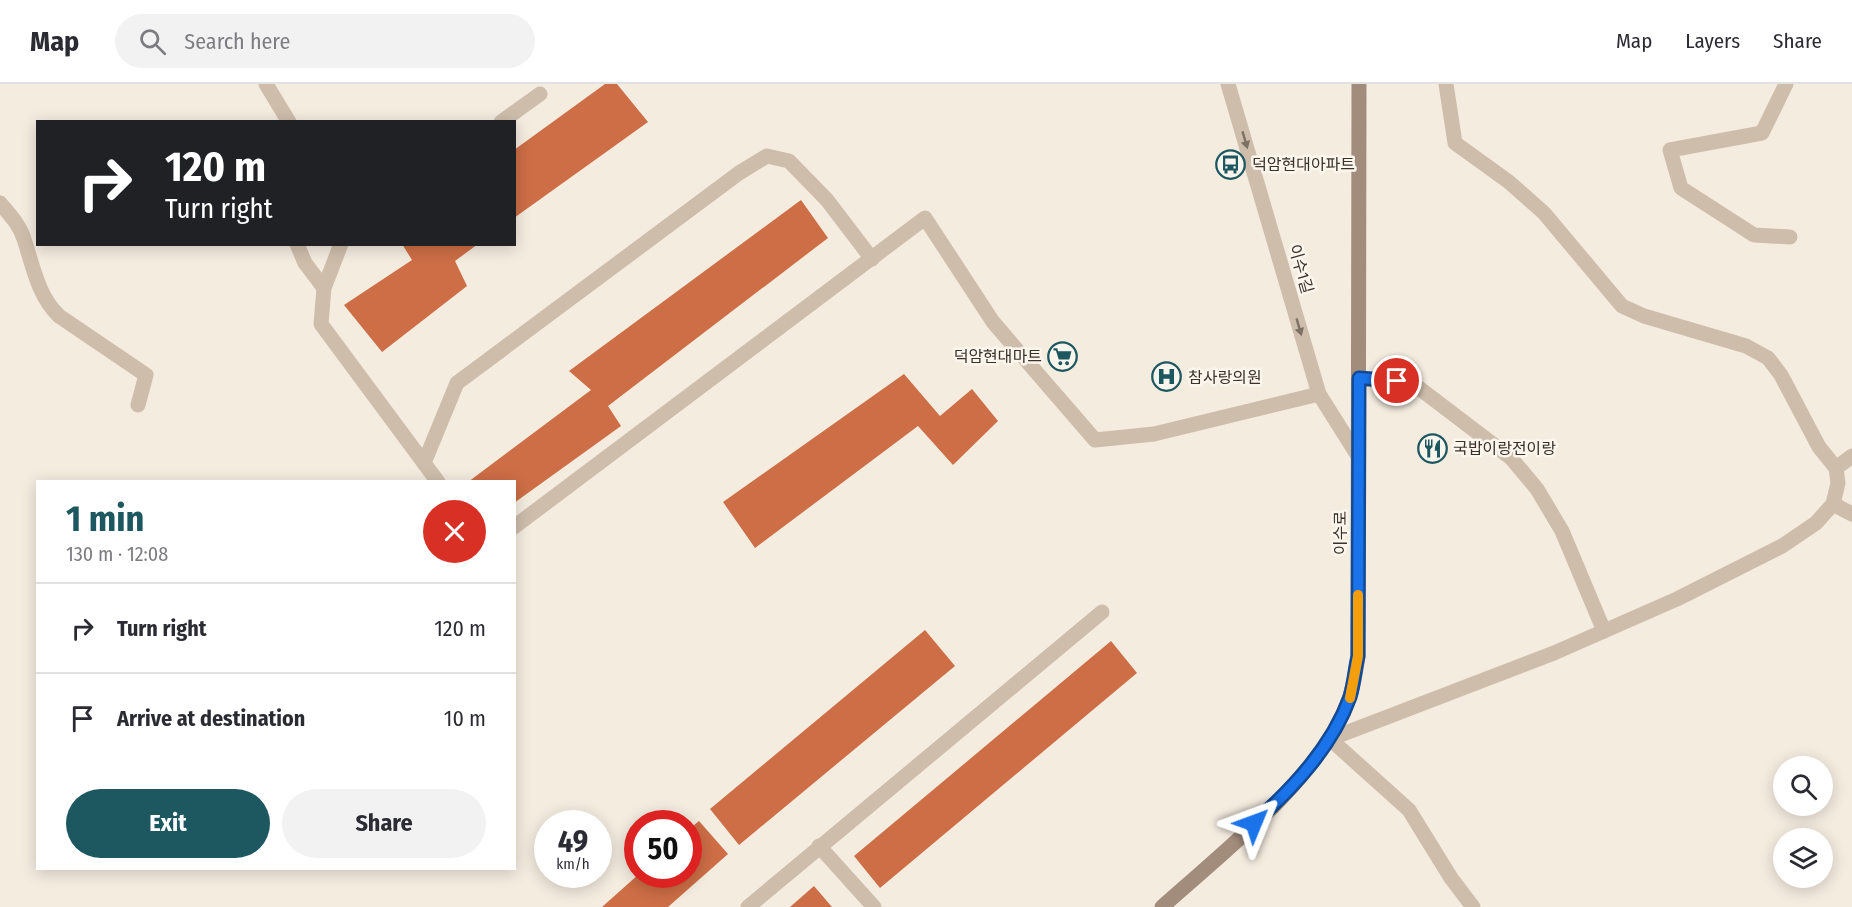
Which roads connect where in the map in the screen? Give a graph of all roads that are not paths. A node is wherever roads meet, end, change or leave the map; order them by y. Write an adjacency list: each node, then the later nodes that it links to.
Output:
1 (266, 84): 7 (street)
2 (1228, 84): 16 (street, 이수1길, one-way to 16)
3 (1359, 84): 15 (main road, 이수로)
4 (1446, 84): 21 (street)
5 (1786, 84): 10 (street)
6 (540, 94): 8 (street)
7 (288, 120)
8 (504, 120)
9 (0, 203): 17 (street)
10 (1790, 237)
11 (298, 246): 14 (street)
12 (340, 246): 14 (street)
13 (872, 259): 16 (street); 20 (street); 25 (street)
14 (324, 288): 20 (street)
15 (1359, 378): 18 (main road, 이수로); 27 (street)
16 (1319, 394): 18 (street, 이수1길)
17 (138, 405)
18 (1358, 456): 28 (main road, 이수로)
19 (1852, 456): 21 (street)
20 (424, 463): 22 (street)
21 (1836, 468): 23 (street)
22 (437, 480)
23 (1833, 504): 24 (street); 27 (street)
24 (1852, 514)
25 (516, 526)
26 (1102, 612): 29 (street)
27 (1604, 631): 28 (street)
28 (1330, 739): 32 (main road, 이수로); 33 (street)
29 (819, 846): 30 (street); 31 (street)
30 (748, 907)
31 (874, 907)
32 (1162, 907)
33 (1473, 907)

